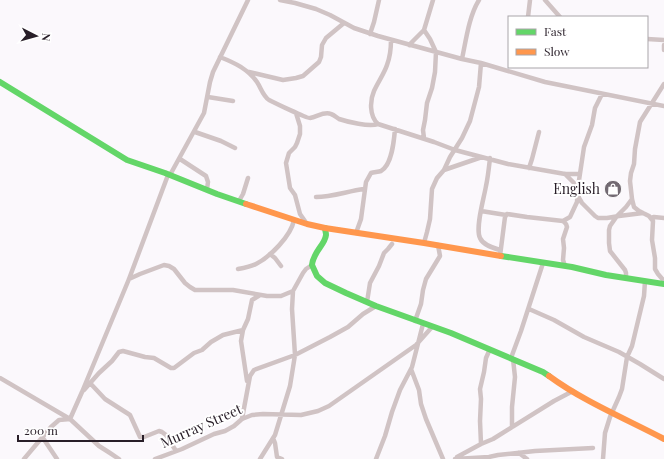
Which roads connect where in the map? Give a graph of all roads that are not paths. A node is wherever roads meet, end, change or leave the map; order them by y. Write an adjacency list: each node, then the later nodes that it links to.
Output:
1 (248, 0): 20 (street)
2 (280, 0): 10 (street)
3 (379, 0): 12 (street)
4 (434, 0): 11 (street)
5 (479, 0): 21 (street)
6 (530, 0): 8 (street)
7 (545, 0): 9 (street)
8 (528, 16)
9 (559, 16)
10 (344, 23): 12 (street); 24 (street)
11 (424, 30): 16 (street); 19 (street)
12 (370, 34): 14 (street)
13 (648, 39): 15 (street)
14 (391, 40): 16 (street); 33 (street)
15 (664, 40)
16 (409, 44): 19 (street)
17 (664, 45): 18 (street)
18 (664, 50)
19 (436, 52): 21 (street); 37 (street)
20 (220, 57): 24 (street); 28 (street)
21 (462, 59): 22 (street)
22 (481, 63): 23 (street); 39 (street)
23 (512, 70): 27 (street)
24 (249, 72): 32 (street)
25 (0, 82): 47 (street)
26 (664, 84): 30 (street)
27 (602, 94): 30 (street); 46 (street)
28 (208, 97): 29 (street); 35 (street)
29 (234, 101)
30 (652, 104): 31 (street); 53 (street)
31 (664, 106)
32 (296, 113): 33 (street); 63 (street)
33 (378, 124): 34 (street)
34 (395, 130): 37 (street); 50 (street)
35 (195, 132): 38 (street); 42 (street)
36 (539, 132): 43 (street)
37 (424, 138): 39 (street)
38 (235, 148)
39 (455, 150): 40 (street); 44 (street)
40 (483, 156): 41 (street); 44 (street)
41 (490, 158): 43 (street); 55 (street)
42 (180, 159): 47 (street); 49 (street)
43 (529, 168): 45 (street)
44 (444, 170): 66 (street)
45 (565, 174): 46 (street); 51 (street)
46 (580, 174): 51 (street)
47 (169, 175): 49 (street); 77 (street)
48 (248, 178): 54 (street)
49 (207, 189): 54 (street)
50 (364, 189): 52 (street); 65 (street)
51 (578, 193): 58 (street); 62 (street)
52 (316, 197)
53 (632, 199): 56 (street); 58 (street)
54 (239, 201): 61 (street)
55 (481, 211): 57 (street); 69 (street)
56 (643, 213): 58 (street); 59 (street)
57 (506, 215): 62 (street); 69 (street)
58 (617, 216): 76 (street)
59 (651, 218): 60 (street); 79 (street)
60 (664, 218)
61 (294, 220): 63 (street); 70 (street)
62 (563, 221): 74 (street)
63 (307, 224): 64 (street)
64 (325, 228): 65 (street); 72 (street)
65 (356, 233): 66 (street)
66 (424, 243): 68 (street)
67 (392, 244): 84 (street)
68 (438, 245): 69 (street); 87 (street)
69 (500, 253): 71 (street)
70 (270, 254): 73 (street); 75 (street)
71 (543, 263): 74 (street); 86 (street)
72 (312, 265): 80 (street); 84 (street)
73 (281, 266)
74 (565, 266): 76 (street)
75 (238, 269)
76 (626, 277): 78 (street)
77 (129, 279): 81 (street); 104 (street)
78 (645, 281): 79 (street); 94 (street)
79 (664, 283)
80 (293, 291): 82 (street); 93 (street)
81 (253, 294): 82 (street); 83 (street)
82 (260, 295): 83 (street)
83 (253, 299): 90 (street)
84 (367, 302): 85 (street)
85 (376, 306): 87 (street); 93 (street)
86 (529, 309): 94 (street); 95 (street)
87 (415, 321): 88 (street)
88 (423, 324): 89 (street); 91 (street)
89 (432, 327): 91 (street, Murray Street); 92 (street)
90 (243, 330): 96 (street); 101 (street)
91 (418, 343): 98 (street); 106 (street, Murray Street)
92 (490, 349): 95 (street); 113 (street)
93 (295, 355): 97 (street); 106 (street)
94 (627, 357): 100 (street); 105 (street)
95 (512, 358): 103 (street); 109 (street)
96 (245, 364): 97 (street); 102 (street)
97 (257, 368): 102 (street)
98 (411, 370): 124 (street); 125 (street)
99 (0, 378): 107 (street)
100 (664, 379)
101 (90, 383): 104 (street); 115 (street)
102 (248, 384): 108 (street)
103 (573, 391): 105 (street); 109 (street)
104 (82, 392): 107 (street)
105 (612, 412): 112 (street); 128 (street)
106 (282, 415): 108 (street, Murray Street); 111 (street)
107 (70, 419): 110 (street); 120 (street)
108 (242, 419): 115 (street, Murray Street)
109 (512, 427): 113 (street)
110 (42, 438): 118 (street); 119 (street)
111 (273, 438): 122 (street); 123 (street)
112 (664, 439)
113 (481, 444): 126 (street)
114 (593, 448): 116 (street)
115 (176, 451): 121 (street, Murray Street)
116 (518, 453): 117 (street); 127 (street)
117 (489, 458): 126 (street)
118 (24, 459)
119 (57, 459)
120 (119, 459)
121 (155, 459)
122 (260, 459)
123 (282, 459)
124 (376, 459)
125 (443, 459)
126 (454, 459)
127 (527, 459)
128 (603, 459)

